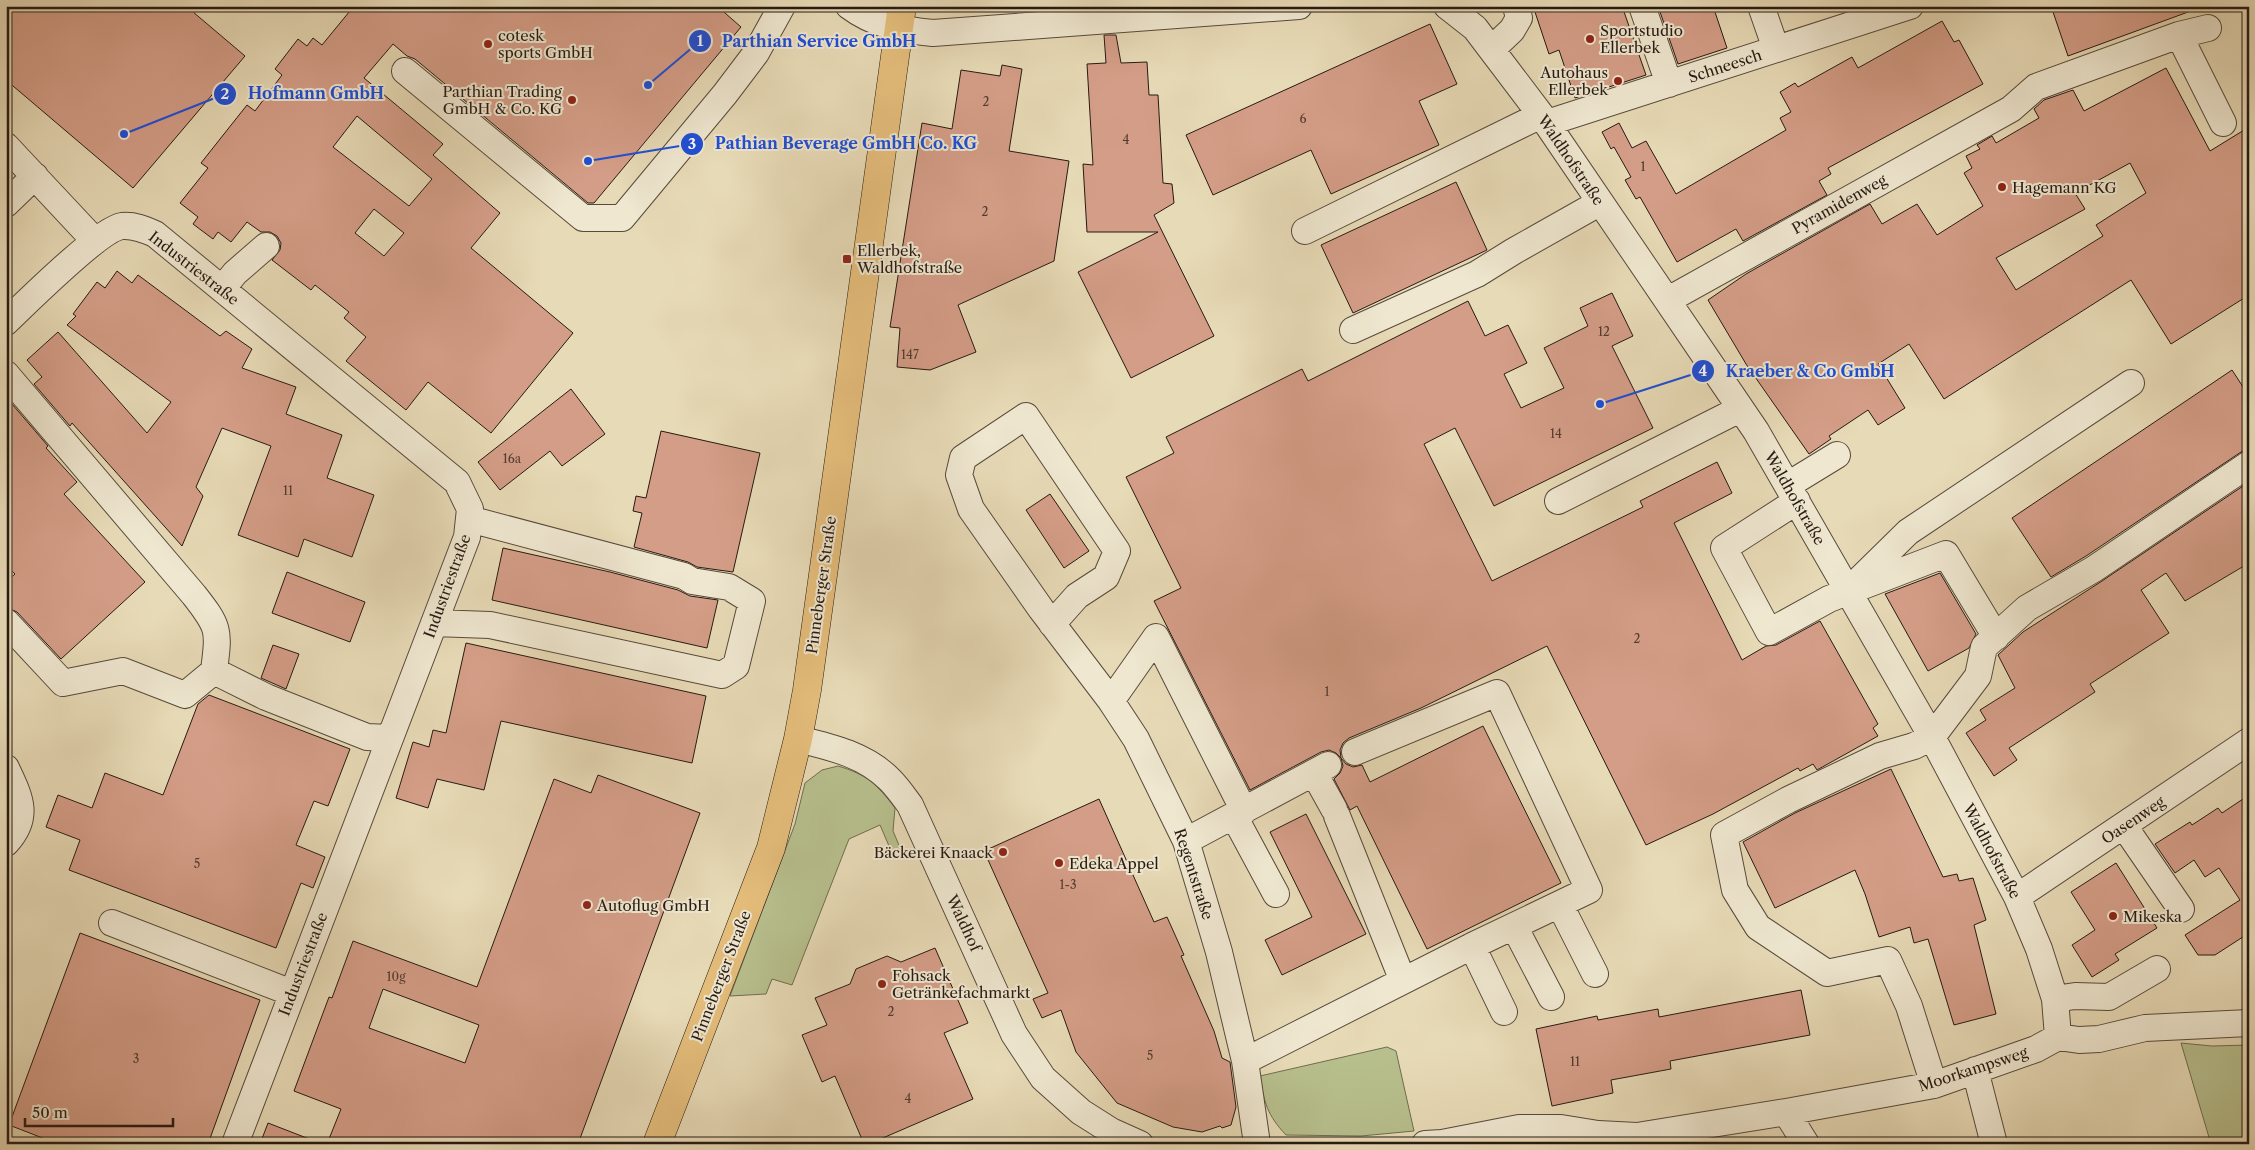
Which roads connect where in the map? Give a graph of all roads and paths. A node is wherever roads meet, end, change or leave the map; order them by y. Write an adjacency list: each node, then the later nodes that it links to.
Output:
1 (782, 6): 16 (street)
2 (849, 6): 11 (street)
3 (1299, 6): 9 (street)
4 (1447, 6): 14 (street, Waldhofstraße)
5 (1516, 6): 14 (street)
6 (1642, 6): 17 (street)
7 (1761, 6): 15 (street)
8 (1906, 8): 10 (street, Schneesch)
9 (1191, 10): 11 (street)
10 (1875, 12): 15 (street, Schneesch)
11 (900, 18): 48 (main road, Pinneberger Straße)
12 (2208, 28): 13 (street, Pyramidenweg)
13 (2179, 34): 19 (street); 28 (street, Pyramidenweg)
14 (1492, 49): 18 (street, Waldhofstraße)
15 (1776, 49): 17 (street, Schneesch)
16 (406, 71)
17 (1669, 84): 18 (street, Schneesch)
18 (1544, 119): 22 (street, Waldhofstraße); 24 (street, Schneesch)
19 (2223, 123)
20 (6, 146): 21 (street)
21 (34, 176): 23 (street); 25 (street)
22 (1600, 202): 28 (street, Waldhofstraße); 30 (street)
23 (6, 204)
24 (1305, 231)
25 (95, 241): 27 (street, Industriestraße); 29 (street, Industriestraße)
26 (266, 246): 27 (street)
27 (222, 289): 38 (street, Industriestraße)
28 (1668, 300): 33 (street, Waldhofstraße)
29 (8, 316)
30 (1353, 330)
31 (6, 374): 44 (street)
32 (2131, 383): 39 (street)
33 (1740, 409): 36 (street, Waldhofstraße); 37 (street)
34 (1837, 455): 36 (street)
35 (2249, 464): 43 (street)
36 (1792, 493): 39 (street, Waldhofstraße); 39 (street)
37 (1558, 501)
38 (469, 519): 42 (street, Industriestraße); 42 (street)
39 (1847, 592): 43 (street); 46 (street, Waldhofstraße)
40 (1046, 617): 40 (street, Regentstraße); 45 (street, Regentstraße)
41 (6, 622): 44 (street)
42 (434, 623): 47 (street, Industriestraße)
43 (1996, 636): 46 (street)
44 (214, 671): 47 (street)
45 (1112, 702): 52 (street); 54 (street, Regentstraße)
46 (1932, 737): 57 (street, Waldhofstraße); 74 (street)
47 (390, 738): 66 (street, Industriestraße)
48 (798, 739): 77 (main road, Pinneberger Straße); 78 (street, Waldhof)
49 (2249, 741): 53 (street, Oasenweg)
50 (1355, 752): 58 (street)
51 (6, 768): 55 (street)
52 (1239, 813): 54 (street); 56 (street); 65 (street)
53 (2124, 826): 57 (street, Oasenweg); 59 (street)
54 (1186, 841): 72 (street, Regentstraße)
55 (6, 843)
56 (1276, 894)
57 (2017, 897): 68 (street, Waldhofstraße)
58 (1560, 905): 61 (street); 64 (street)
59 (2180, 909)
60 (112, 923): 66 (street)
61 (1514, 926): 62 (street); 67 (street)
62 (1472, 946): 65 (street); 69 (street)
63 (2157, 969): 68 (street)
64 (1596, 974)
65 (1403, 981): 72 (street)
66 (292, 993): 76 (street, Industriestraße)
67 (1551, 997)
68 (2055, 999): 71 (street, Waldhofstraße)
69 (1504, 1012)
70 (2249, 1023): 71 (street)
71 (2058, 1037): 73 (street, Moorkampsweg)
72 (1245, 1061): 79 (street, Regentstraße)
73 (1975, 1070): 74 (street, Moorkampsweg); 82 (street)
74 (1934, 1085): 75 (street, Moorkampsweg)
75 (1786, 1112): 80 (street, Moorkampsweg); 81 (street)
76 (235, 1144)
77 (657, 1144)
78 (1140, 1144)
79 (1258, 1144)
80 (1424, 1144)
81 (1806, 1144)
82 (1994, 1144)

